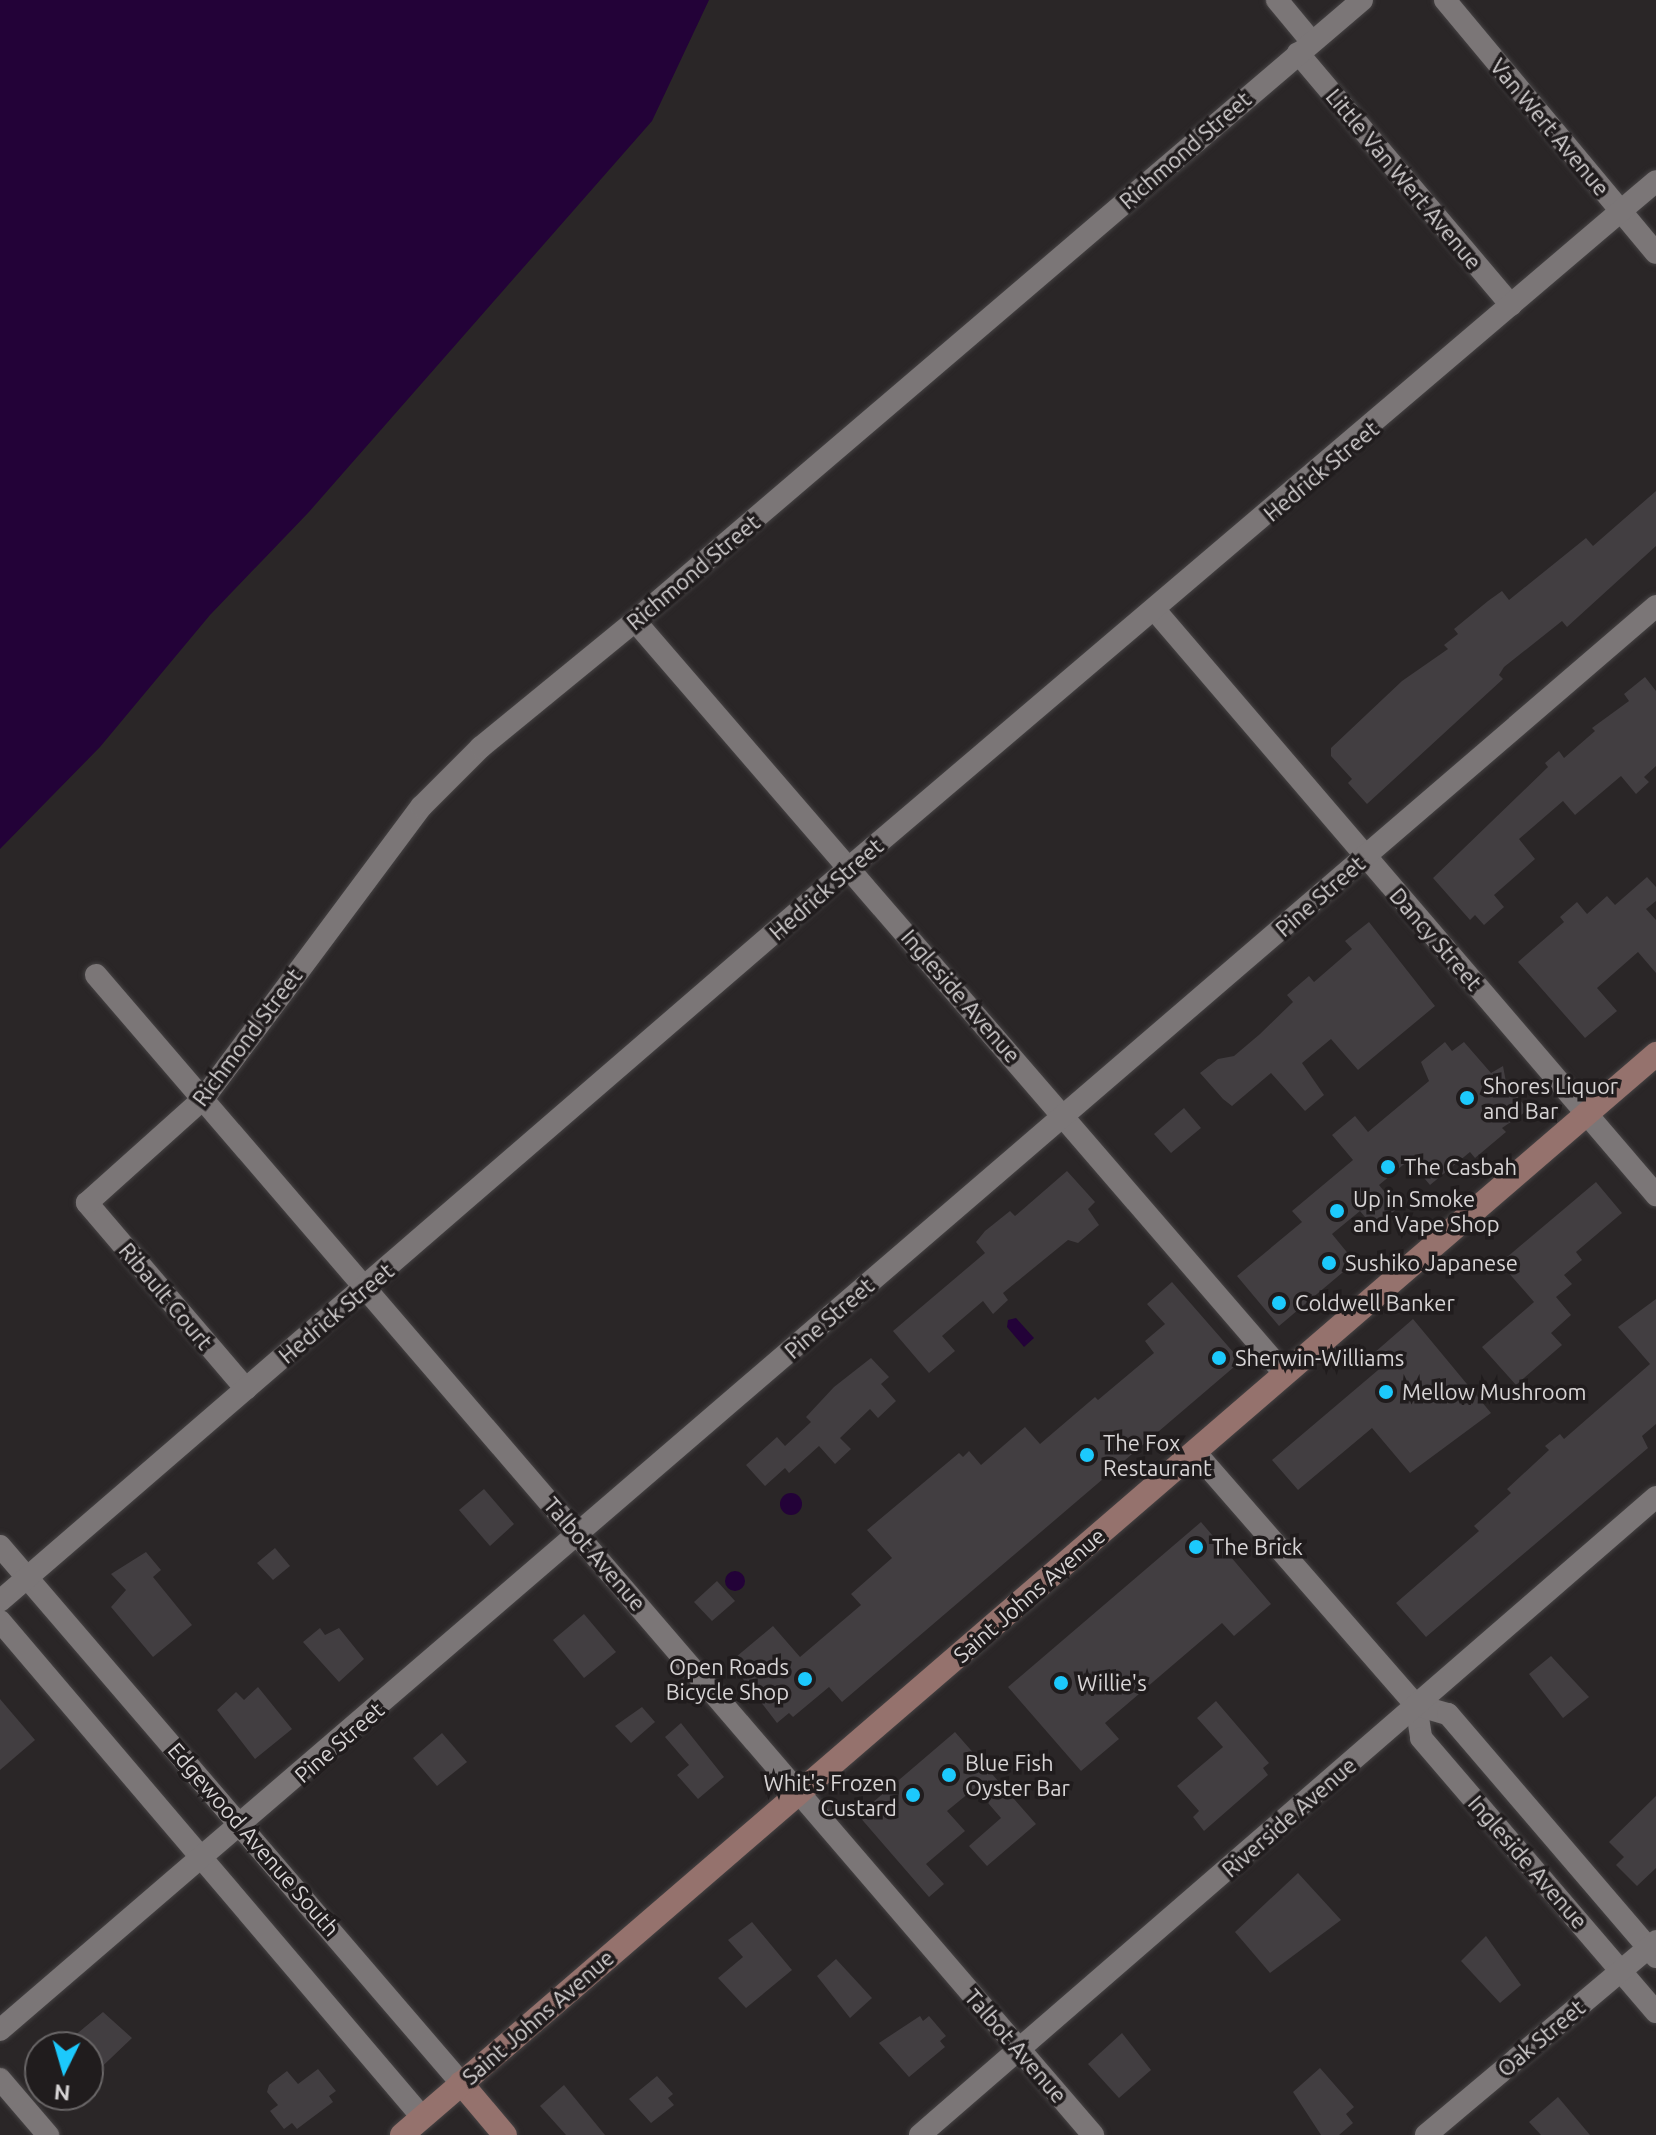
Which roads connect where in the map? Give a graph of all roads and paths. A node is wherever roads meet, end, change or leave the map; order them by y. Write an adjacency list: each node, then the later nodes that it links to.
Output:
1 (1277, 0): 4 (street)
2 (1362, 0): 4 (street, Richmond Street)
3 (1445, 0): 6 (street, Van Wert Avenue)
4 (1305, 47): 8 (street, Little Van Wert Avenue); 11 (street, Richmond Street)
5 (1656, 181): 6 (street, Hedrick Street)
6 (1621, 212): 7 (street, Van Wert Avenue); 8 (street, Hedrick Street)
7 (1656, 253)
8 (1511, 305): 10 (street, Hedrick Street)
9 (1656, 606): 12 (street, Pine Street)
10 (1154, 609): 12 (street, Dancy Street); 13 (street, Hedrick Street)
11 (635, 621): 13 (street, Ingleside Avenue); 16 (street, Richmond Street)
12 (1364, 857): 17 (street, Dancy Street); 18 (street, Pine Street)
13 (850, 867): 18 (street, Ingleside Avenue); 21 (street, Hedrick Street)
14 (96, 975): 16 (street, Talbot Avenue)
15 (1656, 1054): 17 (main road, Saint Johns Avenue)
16 (204, 1098): 20 (street, Richmond Street); 21 (street, Talbot Avenue)
17 (1587, 1113): 19 (street, Dancy Street); 22 (main road, Saint Johns Avenue)
18 (1064, 1116): 22 (street, Ingleside Avenue); 26 (street, Pine Street)
19 (1656, 1195)
20 (87, 1203): 23 (street, Ribault Court)
21 (367, 1286): 23 (street, Hedrick Street); 26 (street, Talbot Avenue)
22 (1284, 1373): 24 (main road, Saint Johns Avenue)
23 (246, 1389): 28 (street, Hedrick Street)
24 (1195, 1452): 31 (street, Ingleside Avenue); 32 (main road, Saint Johns Avenue)
25 (1656, 1497): 31 (street, Riverside Avenue)
26 (579, 1535): 32 (street, Talbot Avenue); 33 (street, Pine Street)
27 (0, 1546): 28 (street, Edgewood Avenue South)
28 (26, 1577): 29 (street, Hedrick Street); 33 (street, Edgewood Avenue South)
29 (0, 1601)
30 (0, 1621): 34 (street)
31 (1416, 1705): 35 (street, Ingleside Avenue); 36 (street, Ingleside Avenue); 39 (street, Riverside Avenue)
32 (800, 1792): 39 (street, Talbot Avenue); 41 (main road, Saint Johns Avenue)
33 (242, 1825): 34 (street, Pine Street); 41 (street, Edgewood Avenue South)
34 (204, 1859): 38 (street, Pine Street); 42 (street)
35 (1654, 1949): 36 (street, Oak Street)
36 (1621, 1971): 37 (street, Ingleside Avenue); 48 (street, Oak Street)
37 (1656, 2012)
38 (0, 2030)
39 (1020, 2050): 46 (street, Riverside Avenue); 47 (street, Talbot Avenue)
40 (0, 2079): 43 (street)
41 (461, 2083): 42 (main road, Saint Johns Avenue); 45 (main road, Edgewood Avenue South)
42 (430, 2126): 44 (main road, Saint Johns Avenue)
43 (48, 2135)
44 (402, 2135)
45 (505, 2135)
46 (920, 2135)
47 (1093, 2135)
48 (1426, 2135)

